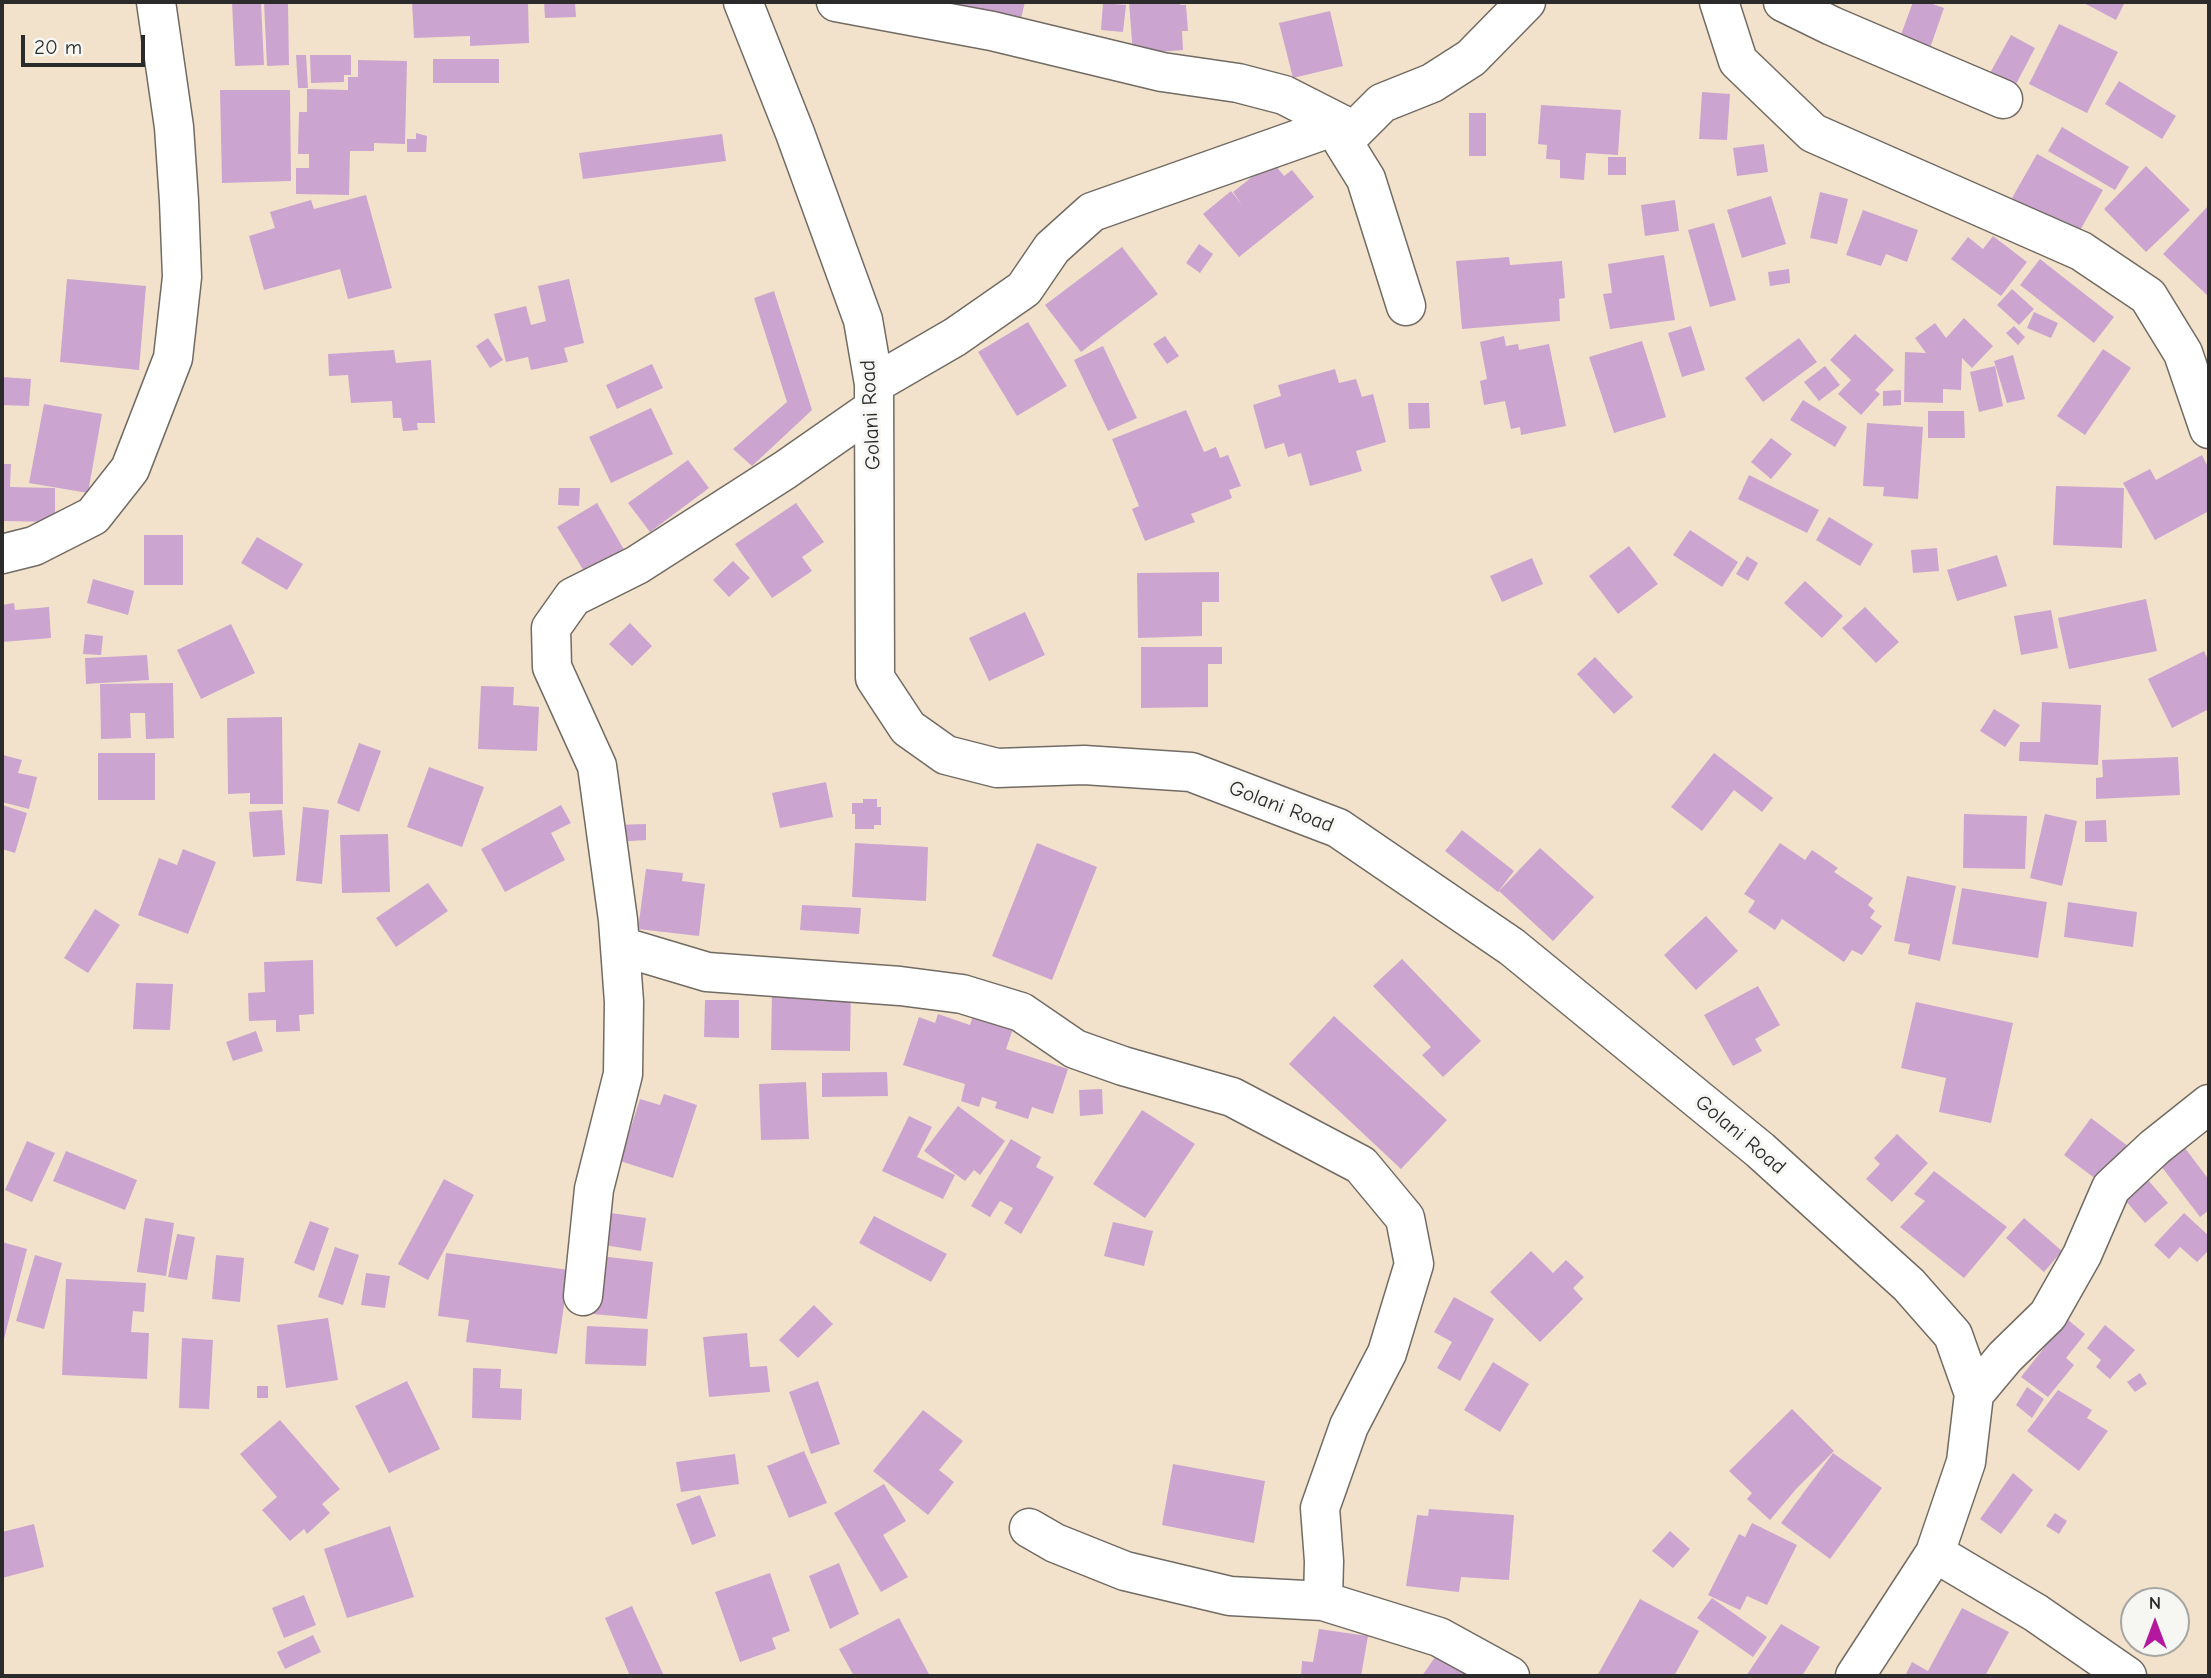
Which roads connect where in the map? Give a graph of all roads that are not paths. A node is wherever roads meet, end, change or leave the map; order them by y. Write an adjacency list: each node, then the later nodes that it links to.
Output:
1 (156, 2): 12 (street)
2 (743, 2): 10 (street, Golani Road)
3 (836, 2): 8 (street)
4 (1526, 2): 8 (street)
5 (1719, 2): 11 (street)
6 (1783, 2): 7 (street)
7 (2003, 99)
8 (1342, 133): 9 (street); 10 (street)
9 (1406, 306)
10 (874, 396): 13 (street); 16 (street, Golani Road)
11 (2209, 429)
12 (2, 554)
13 (620, 946): 15 (street); 19 (street)
14 (2209, 1104): 16 (street)
15 (583, 1296)
16 (1974, 1395): 18 (street, Golani Road)
17 (1029, 1528): 19 (street)
18 (1935, 1553): 21 (street, Golani Road); 22 (street)
19 (1323, 1601): 20 (street)
20 (1510, 1676)
21 (1855, 1676)
22 (2127, 1676)

